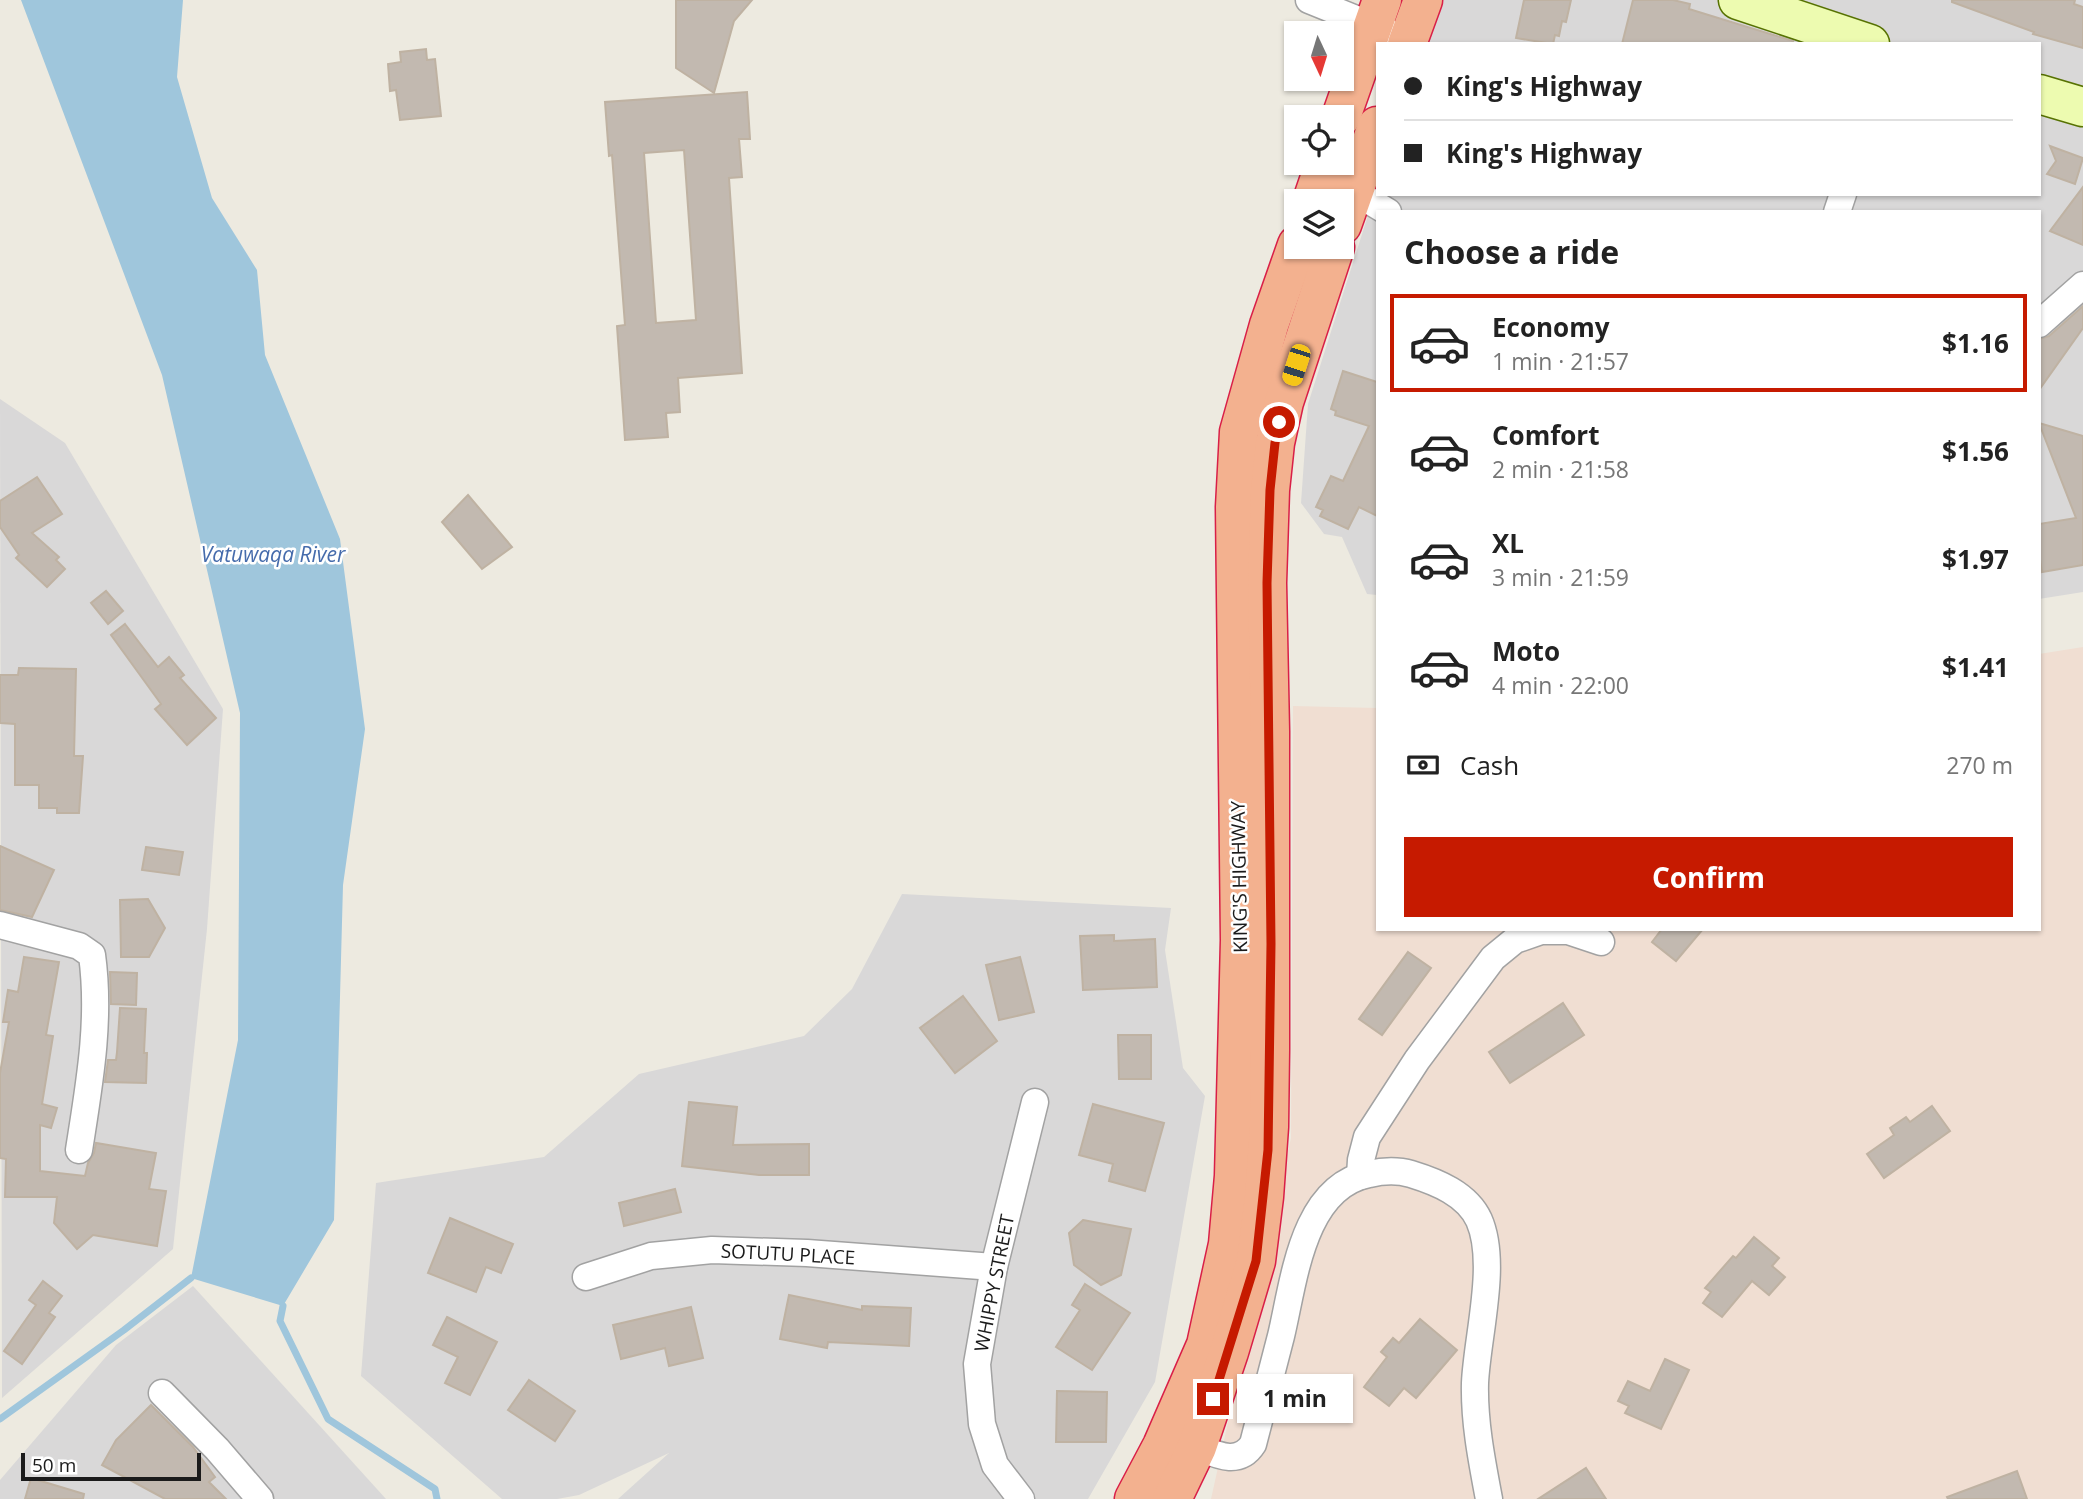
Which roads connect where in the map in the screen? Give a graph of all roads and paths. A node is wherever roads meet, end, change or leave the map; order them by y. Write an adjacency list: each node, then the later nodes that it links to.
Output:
1 (1309, 0): 5 (street)
2 (1423, 0): 6 (highway)
3 (1738, 0): 4 (main road)
4 (1809, 10): 7 (main road)
5 (1377, 14): 6 (street); 9 (highway)
6 (1408, 41)
7 (1866, 42)
8 (2041, 95): 10 (main road)
9 (1345, 105)
10 (2083, 107)
11 (1376, 129): 12 (highway)
12 (1354, 191)
13 (1354, 209): 14 (street)
14 (1376, 211)
15 (1292, 259): 30 (highway, KING'S HIGHWAY)
16 (1331, 259): 27 (highway, KING'S HIGHWAY)
17 (2083, 285): 18 (street)
18 (2041, 322)
19 (0, 925): 22 (street)
20 (1601, 942): 23 (street)
21 (1035, 1101): 24 (street, WHIPPY STREET)
22 (79, 1150)
23 (1360, 1176): 27 (street); 32 (street)
24 (994, 1267): 25 (street, SOTUTU PLACE); 29 (street, WHIPPY STREET)
25 (586, 1277)
26 (162, 1393): 28 (street)
27 (1197, 1447): 31 (highway, KING'S HIGHWAY)
28 (260, 1499)
29 (1021, 1499)
30 (1134, 1499)
31 (1172, 1499)
32 (1489, 1499)

